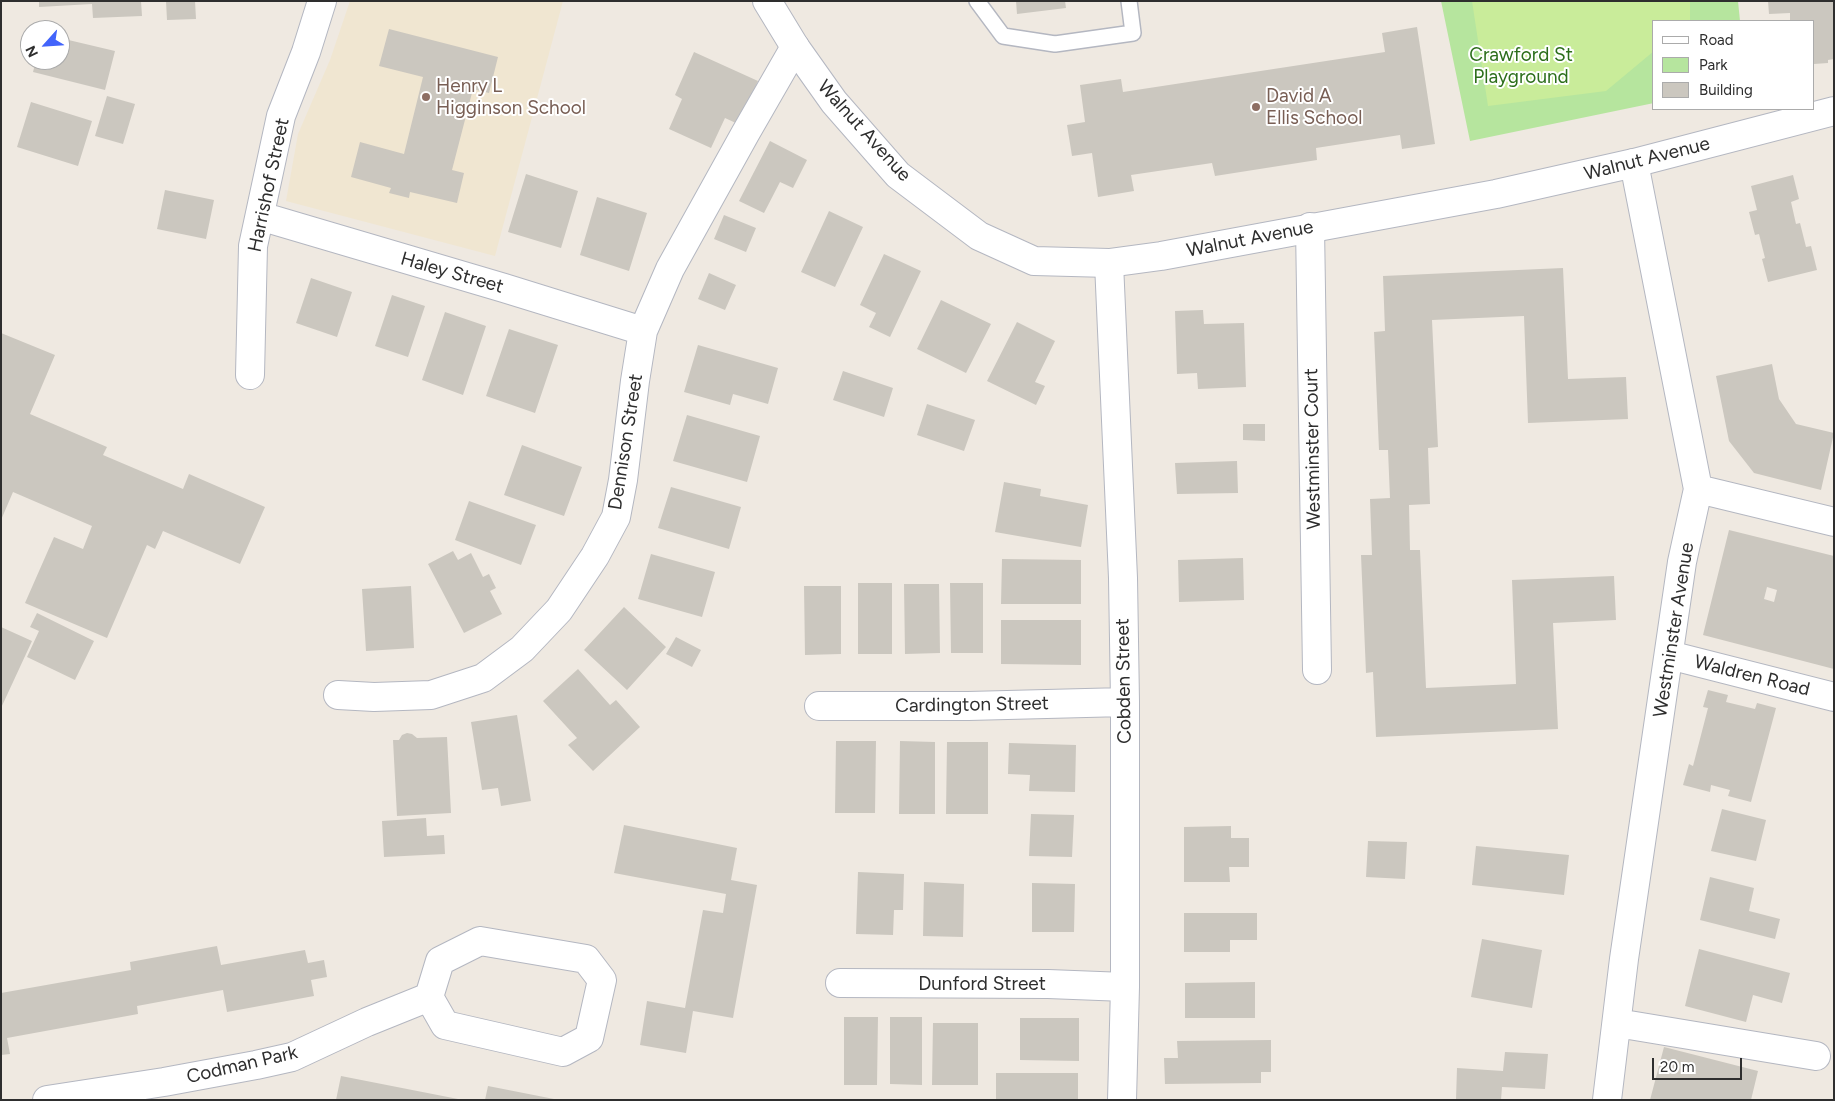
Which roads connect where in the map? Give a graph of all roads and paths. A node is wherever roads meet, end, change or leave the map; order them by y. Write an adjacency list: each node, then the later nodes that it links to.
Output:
1 (322, 1): 8 (street, Harrishof Street)
2 (767, 1): 5 (street, Walnut Avenue)
3 (976, 1): 4 (lane)
4 (1129, 1)
5 (795, 47): 10 (street, Walnut Avenue); 11 (street, Dennison Street)
6 (1834, 111): 7 (street, Walnut Avenue)
7 (1634, 163): 9 (street, Walnut Avenue); 13 (street, Westminster Avenue)
8 (260, 216): 11 (street, Haley Street); 12 (street, Harrishof Street)
9 (1310, 228): 10 (street, Walnut Avenue); 16 (street, Westminster Court)
10 (1109, 263): 19 (street, Cobden Street)
11 (643, 331): 17 (street, Dennison Street)
12 (250, 375)
13 (1698, 489): 14 (street); 15 (street, Westminster Avenue)
14 (1834, 522)
15 (1669, 655): 18 (street, Waldren Road); 24 (street, Westminster Avenue)
16 (1317, 670)
17 (338, 695)
18 (1834, 697)
19 (1125, 702): 20 (street, Cardington Street); 22 (street, Cobden Street)
20 (819, 706)
21 (840, 983): 22 (street, Dunford Street)
22 (1125, 987): 27 (street, Cobden Street)
23 (428, 997): 23 (street); 26 (street, Codman Park)
24 (1617, 1023): 25 (street); 28 (street, Westminster Avenue)
25 (1816, 1056)
26 (47, 1100)
27 (1122, 1100)
28 (1606, 1100)

